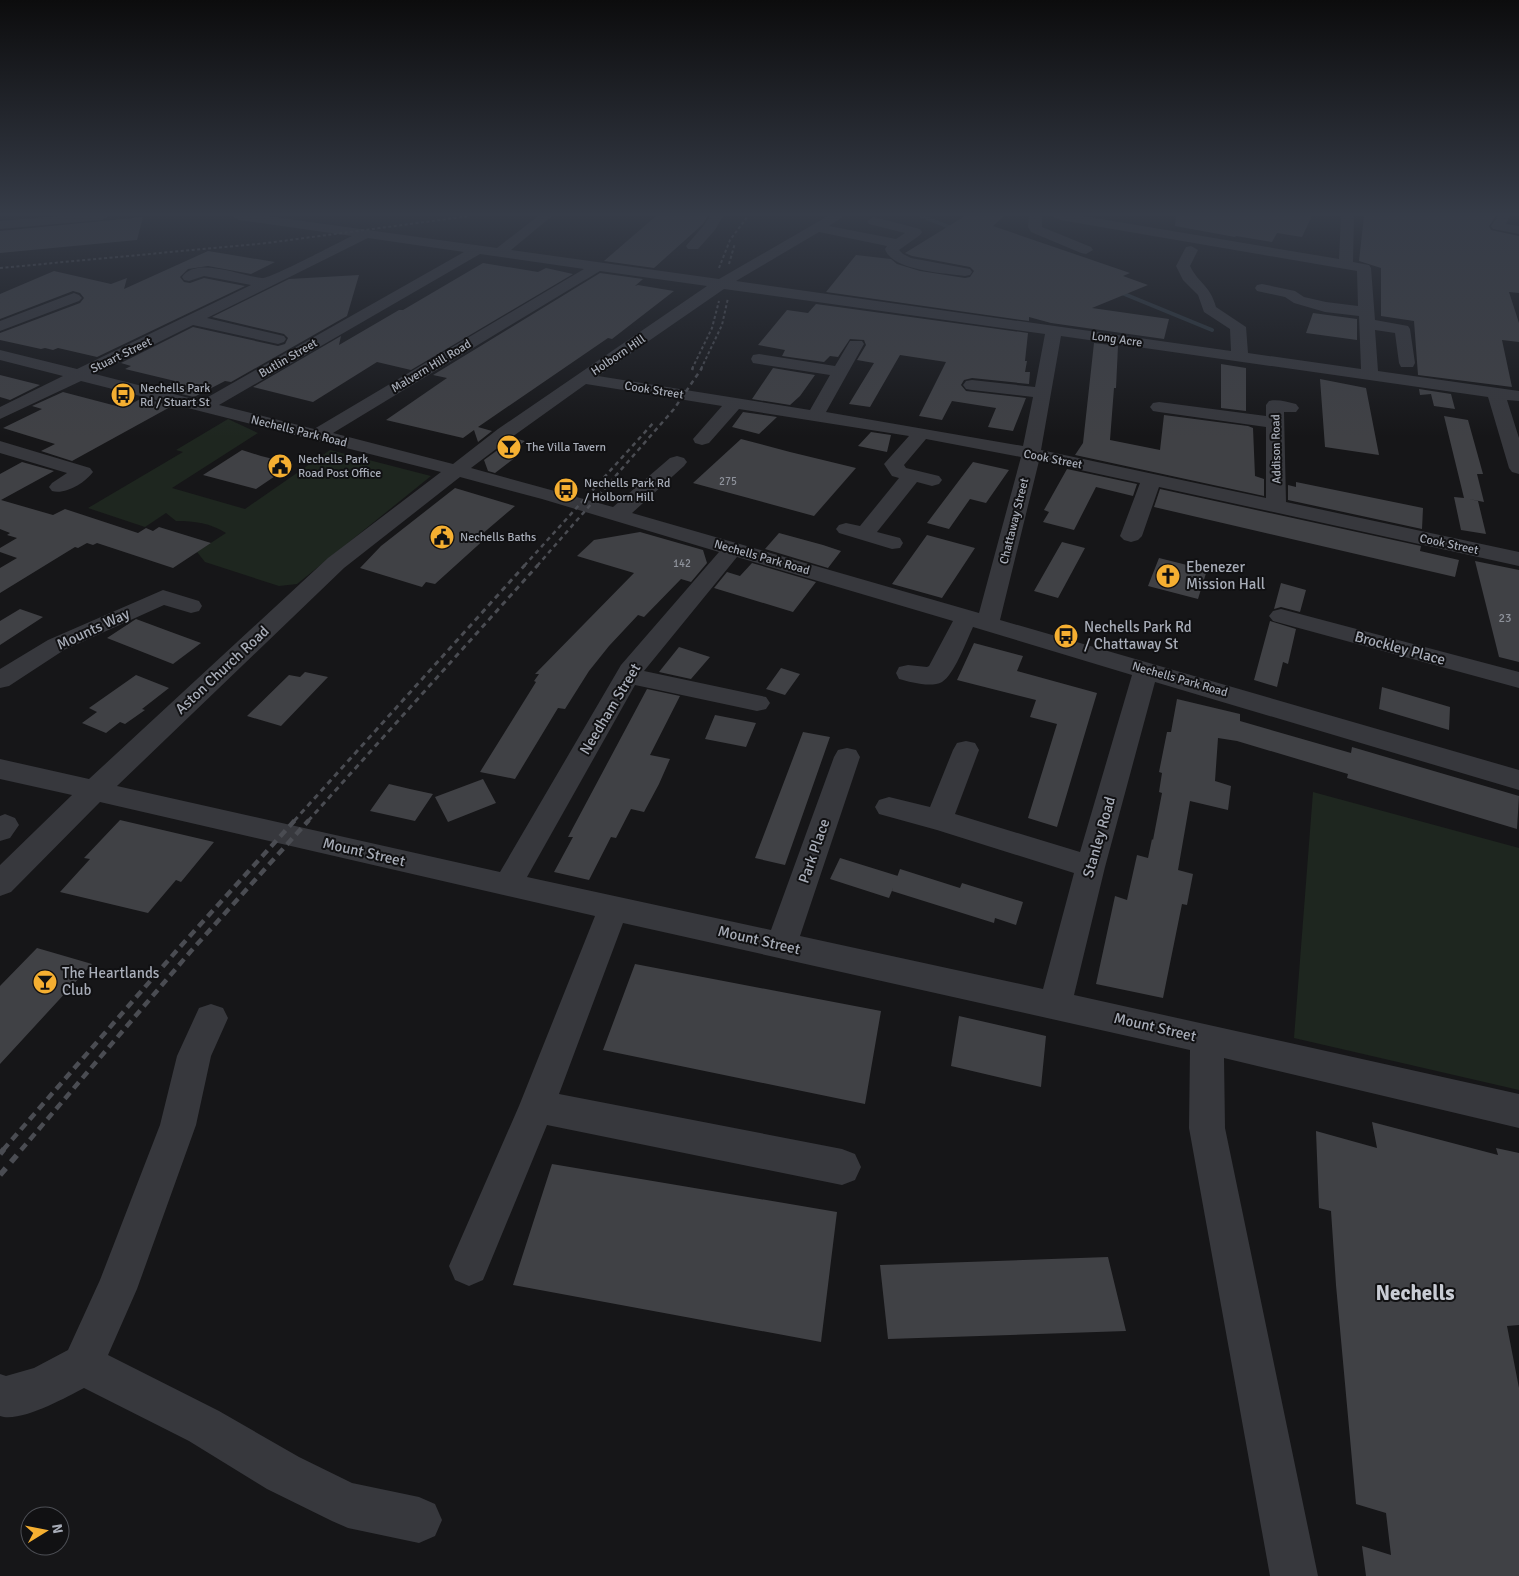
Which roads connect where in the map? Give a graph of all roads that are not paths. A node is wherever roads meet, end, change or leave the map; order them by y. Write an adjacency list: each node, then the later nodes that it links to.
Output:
1 (252, 290): 13 (street, Stuart Street)
2 (407, 290): 33 (street, Butlin Street)
3 (558, 290): 11 (street, Malvern Hill Road)
4 (714, 290): 26 (street, Holborn Hill)
5 (769, 290): 15 (street, Long Acre)
6 (1201, 290): 19 (street)
7 (1269, 290): 12 (street)
8 (1365, 290): 12 (street)
9 (48, 292): 14 (street)
10 (518, 296): 11 (street)
11 (541, 300): 40 (street, Malvern Hill Road)
12 (1366, 318): 21 (street); 24 (street)
13 (192, 320): 16 (street); 25 (street, Stuart Street)
14 (0, 326)
15 (1054, 330): 19 (street, Long Acre); 29 (street, Chattaway Street)
16 (278, 339)
17 (856, 344): 23 (street)
18 (0, 355): 25 (street, Nechells Park Road)
19 (1240, 356): 24 (street, Long Acre)
20 (759, 359): 23 (street)
21 (1407, 363)
22 (977, 369): 27 (street)
23 (840, 372): 37 (street)
24 (1370, 375): 28 (street, Long Acre)
25 (80, 376): 33 (street, Nechells Park Road); 36 (street, Stuart Street)
26 (584, 379): 31 (street, Cook Street); 46 (street, Holborn Hill)
27 (972, 386): 29 (street); 32 (street)
28 (1496, 393): 30 (street, Long Acre); 45 (street)
29 (1043, 394): 43 (street, Chattaway Street)
30 (1519, 396)
31 (735, 403): 37 (street, Cook Street); 41 (street)
32 (968, 404)
33 (203, 407): 40 (street, Nechells Park Road)
34 (1159, 407): 38 (street)
35 (1290, 408): 38 (street, Addison Road)
36 (0, 414)
37 (815, 416): 39 (street, Cook Street)
38 (1276, 423): 51 (street, Addison Road)
39 (922, 433): 43 (street, Cook Street); 47 (street)
40 (317, 434): 46 (street, Nechells Park Road)
41 (702, 440)
42 (0, 447): 50 (street)
43 (1031, 454): 49 (street, Cook Street); 59 (street, Chattaway Street)
44 (678, 462): 52 (street)
45 (1519, 468)
46 (455, 470): 52 (street, Nechells Park Road); 70 (street, Aston Church Road)
47 (912, 475): 48 (street); 54 (street)
48 (932, 480)
49 (1150, 480): 51 (street, Cook Street); 53 (street)
50 (59, 487)
51 (1276, 507): 56 (street, Cook Street)
52 (612, 514): 55 (street, Nechells Park Road)
53 (1130, 536)
54 (892, 543)
55 (734, 549): 59 (street, Nechells Park Road); 62 (street, Needham Street)
56 (1519, 559)
57 (191, 606): 63 (street, Mounts Way)
58 (1281, 616): 64 (street, Brockley Place)
59 (978, 620): 60 (street, Nechells Park Road); 61 (street, Chattaway Street)
60 (1146, 669): 69 (street, Nechells Park Road); 73 (street, Stanley Road)
61 (908, 673)
62 (628, 675): 65 (street); 75 (street, Needham Street)
63 (0, 680)
64 (1519, 680)
65 (757, 704)
66 (966, 750): 72 (street)
67 (847, 756): 77 (street, Park Place)
68 (0, 769): 70 (street, Mount Street)
69 (1519, 780)
70 (94, 791): 74 (street, Aston Church Road); 75 (street, Mount Street)
71 (889, 807): 72 (street)
72 (940, 820): 73 (street)
73 (1090, 867): 78 (street, Stanley Road)
74 (0, 884)
75 (508, 885): 76 (street, Mount Street)
76 (614, 907): 77 (street, Mount Street); 81 (street)
77 (781, 945): 78 (street, Mount Street)
78 (1055, 1006): 80 (street, Mount Street)
79 (211, 1018): 85 (street)
80 (1207, 1039): 82 (street, Mount Street); 88 (street)
81 (537, 1106): 83 (street); 84 (street)
82 (1519, 1111)
83 (842, 1167)
84 (469, 1266)
85 (83, 1365): 86 (street); 87 (street)
86 (2, 1399)
87 (419, 1520)
88 (1294, 1576)

